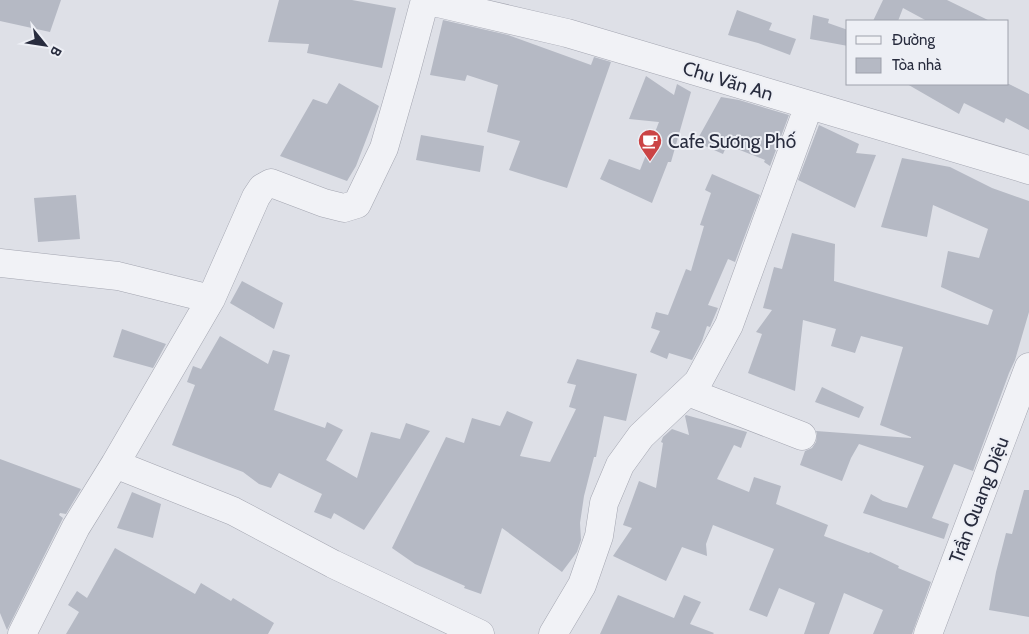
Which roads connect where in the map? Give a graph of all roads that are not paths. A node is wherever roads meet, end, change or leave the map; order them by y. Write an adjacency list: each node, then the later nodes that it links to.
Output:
1 (425, 0): 2 (street, Chu Văn An); 5 (street)
2 (809, 105): 3 (street, Chu Văn An); 7 (street)
3 (1029, 170)
4 (0, 263): 5 (street)
5 (210, 298): 9 (street)
6 (1029, 367): 13 (street, Trần Quang Diệu)
7 (688, 392): 8 (street); 12 (street)
8 (802, 436)
9 (115, 464): 10 (street); 11 (street)
10 (22, 634)
11 (480, 634)
12 (553, 634)
13 (928, 634)

